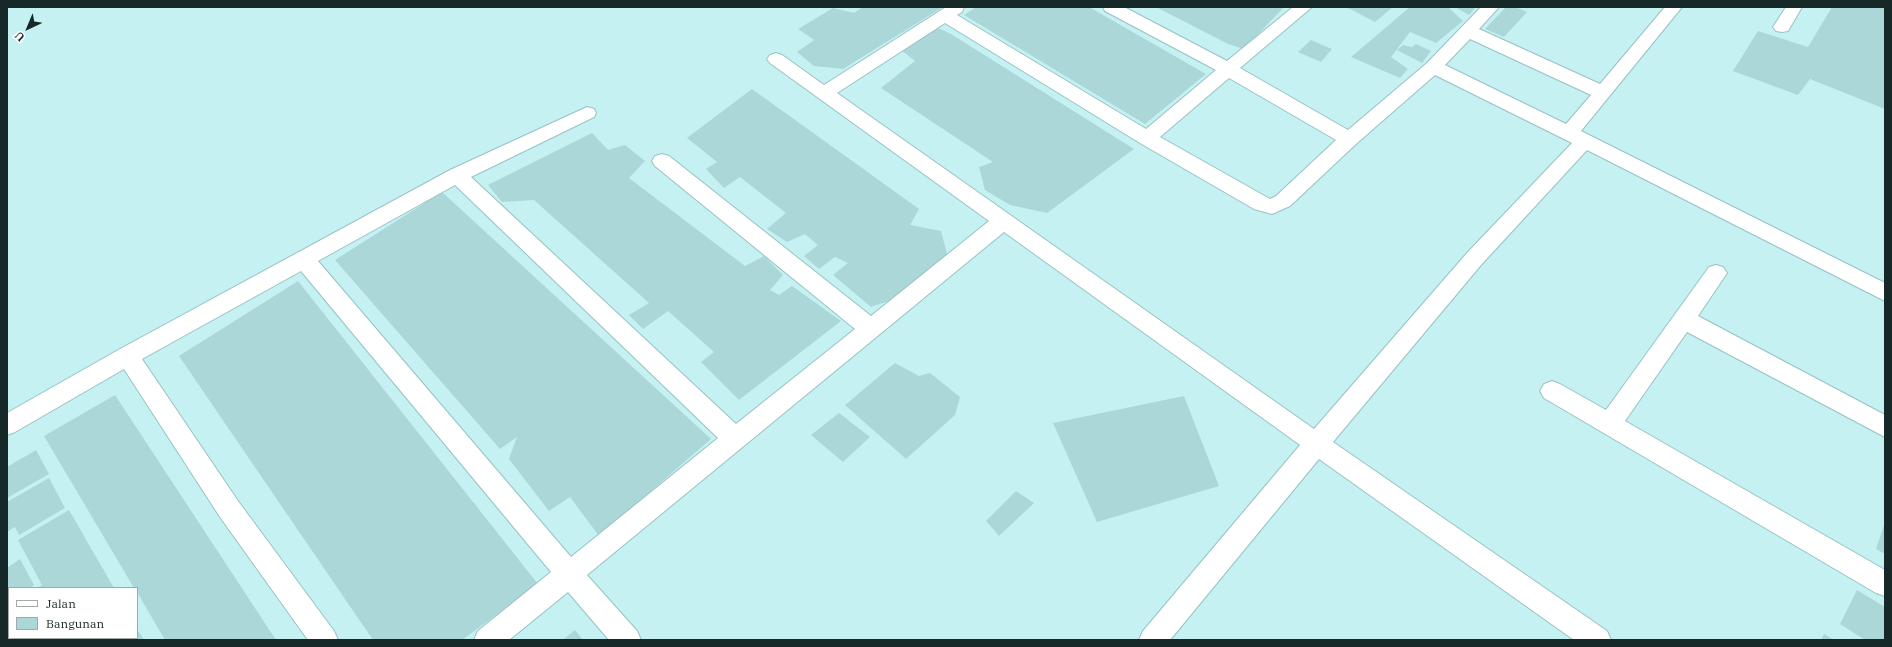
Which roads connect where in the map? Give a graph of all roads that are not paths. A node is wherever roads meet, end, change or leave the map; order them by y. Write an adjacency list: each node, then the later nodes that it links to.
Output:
1 (1111, 7): 11 (street)
2 (1304, 7): 11 (street)
3 (1491, 7): 8 (street)
4 (1674, 7): 12 (street)
5 (1794, 7): 7 (street)
6 (951, 11): 13 (street); 16 (street)
7 (1782, 27)
8 (1468, 31): 10 (street); 12 (street)
9 (776, 59): 13 (street)
10 (1433, 67): 15 (street); 17 (street)
11 (1228, 69): 16 (street); 17 (street)
12 (1603, 93): 15 (street)
13 (823, 94): 20 (street)
14 (587, 113): 19 (street)
15 (1577, 137): 23 (street); 32 (street)
16 (1147, 138): 17 (street)
17 (1349, 139)
18 (662, 161): 25 (street)
19 (457, 175): 21 (street); 31 (street)
20 (1003, 221): 25 (street); 32 (street)
21 (304, 260): 26 (street); 33 (street)
22 (1716, 273): 24 (street)
23 (1885, 293)
24 (1685, 320): 28 (street); 30 (street)
25 (871, 329): 31 (street)
26 (128, 356): 29 (street); 35 (street)
27 (1552, 391): 28 (street)
28 (1610, 424): 34 (street)
29 (7, 425)
30 (1885, 427)
31 (736, 440): 33 (street)
32 (1317, 444): 38 (street); 39 (street)
33 (569, 574): 36 (street); 37 (street)
34 (1885, 584)
35 (324, 640)
36 (488, 640)
37 (627, 640)
38 (1153, 640)
39 (1597, 640)

